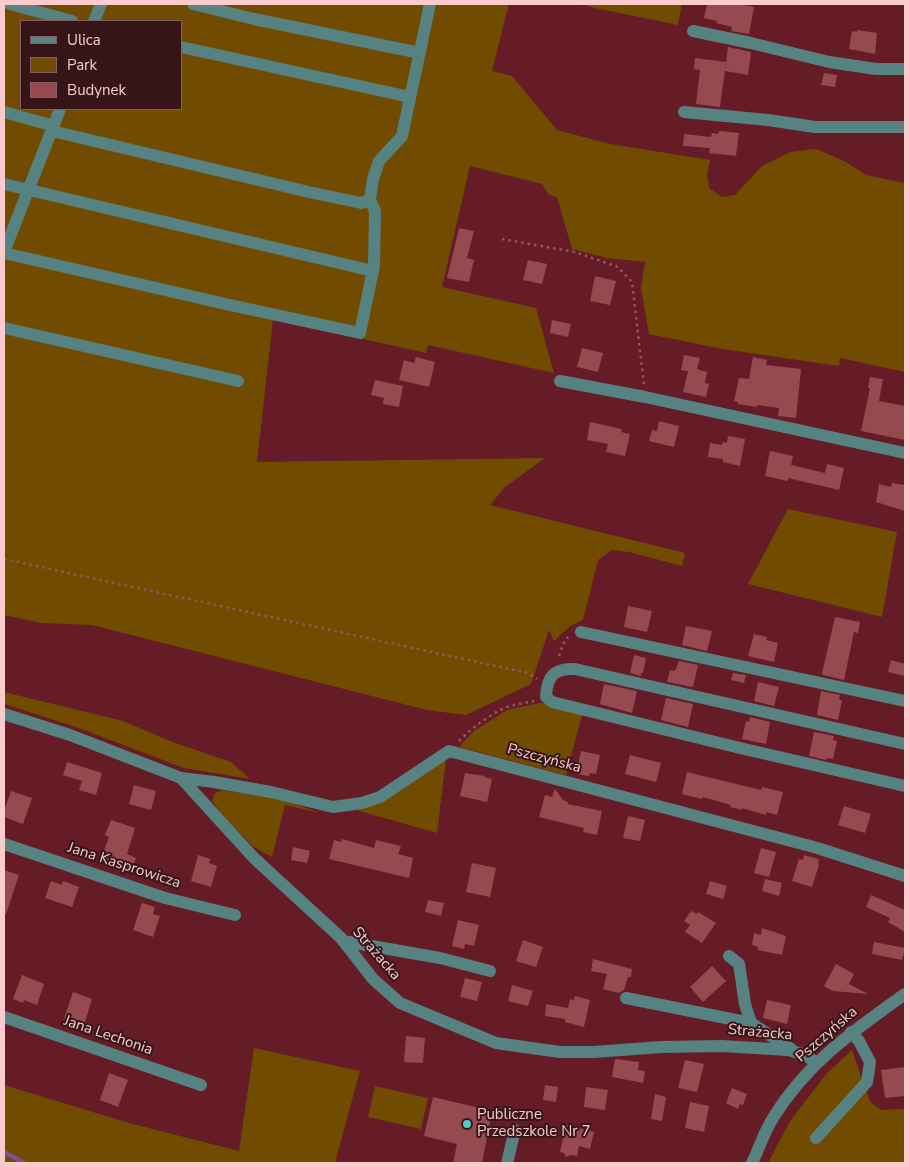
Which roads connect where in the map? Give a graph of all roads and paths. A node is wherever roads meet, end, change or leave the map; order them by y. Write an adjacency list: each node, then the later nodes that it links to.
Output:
1 (10, 4): 5 (street)
2 (101, 4): 6 (street)
3 (193, 4): 9 (street)
4 (430, 4): 9 (street)
5 (68, 20)
6 (94, 20)
7 (693, 31): 10 (street)
8 (182, 47): 11 (street)
9 (420, 54): 11 (street)
10 (905, 70)
11 (410, 97): 19 (street)
12 (60, 110): 16 (street)
13 (4, 112): 16 (street)
14 (684, 112): 15 (street)
15 (905, 127)
16 (53, 128): 18 (street); 19 (street)
17 (4, 184): 18 (street)
18 (28, 190): 21 (street); 22 (street)
19 (370, 200): 22 (street)
20 (502, 239): 26 (path)
21 (4, 253): 22 (street)
22 (373, 271)
23 (4, 328): 24 (street)
24 (238, 381)
25 (560, 381): 26 (street)
26 (645, 397): 27 (street)
27 (905, 453)
28 (4, 559): 31 (path)
29 (581, 632): 30 (path); 32 (street)
30 (557, 671): 31 (street); 34 (street)
31 (546, 691): 35 (path); 37 (street)
32 (905, 701)
33 (4, 714): 36 (street, Strażacka)
34 (905, 744)
35 (449, 751): 36 (street); 39 (street, Pszczyńska)
36 (181, 778): 41 (street, Strażacka)
37 (905, 786)
38 (4, 844): 40 (street, Jana Kasprowicza)
39 (905, 876)
40 (235, 915)
41 (344, 941): 43 (street); 49 (street, Strażacka)
42 (729, 956): 47 (street)
43 (490, 970)
44 (905, 994): 48 (street, Pszczyńska)
45 (626, 998): 47 (street)
46 (4, 1017): 50 (street, Jana Lechonia)
47 (751, 1022): 49 (street)
48 (852, 1032): 49 (street, Pszczyńska); 52 (street)
49 (805, 1056): 54 (street, Pszczyńska)
50 (201, 1085)
51 (515, 1130): 53 (street)
52 (816, 1138)
53 (508, 1163)
54 (752, 1163)

